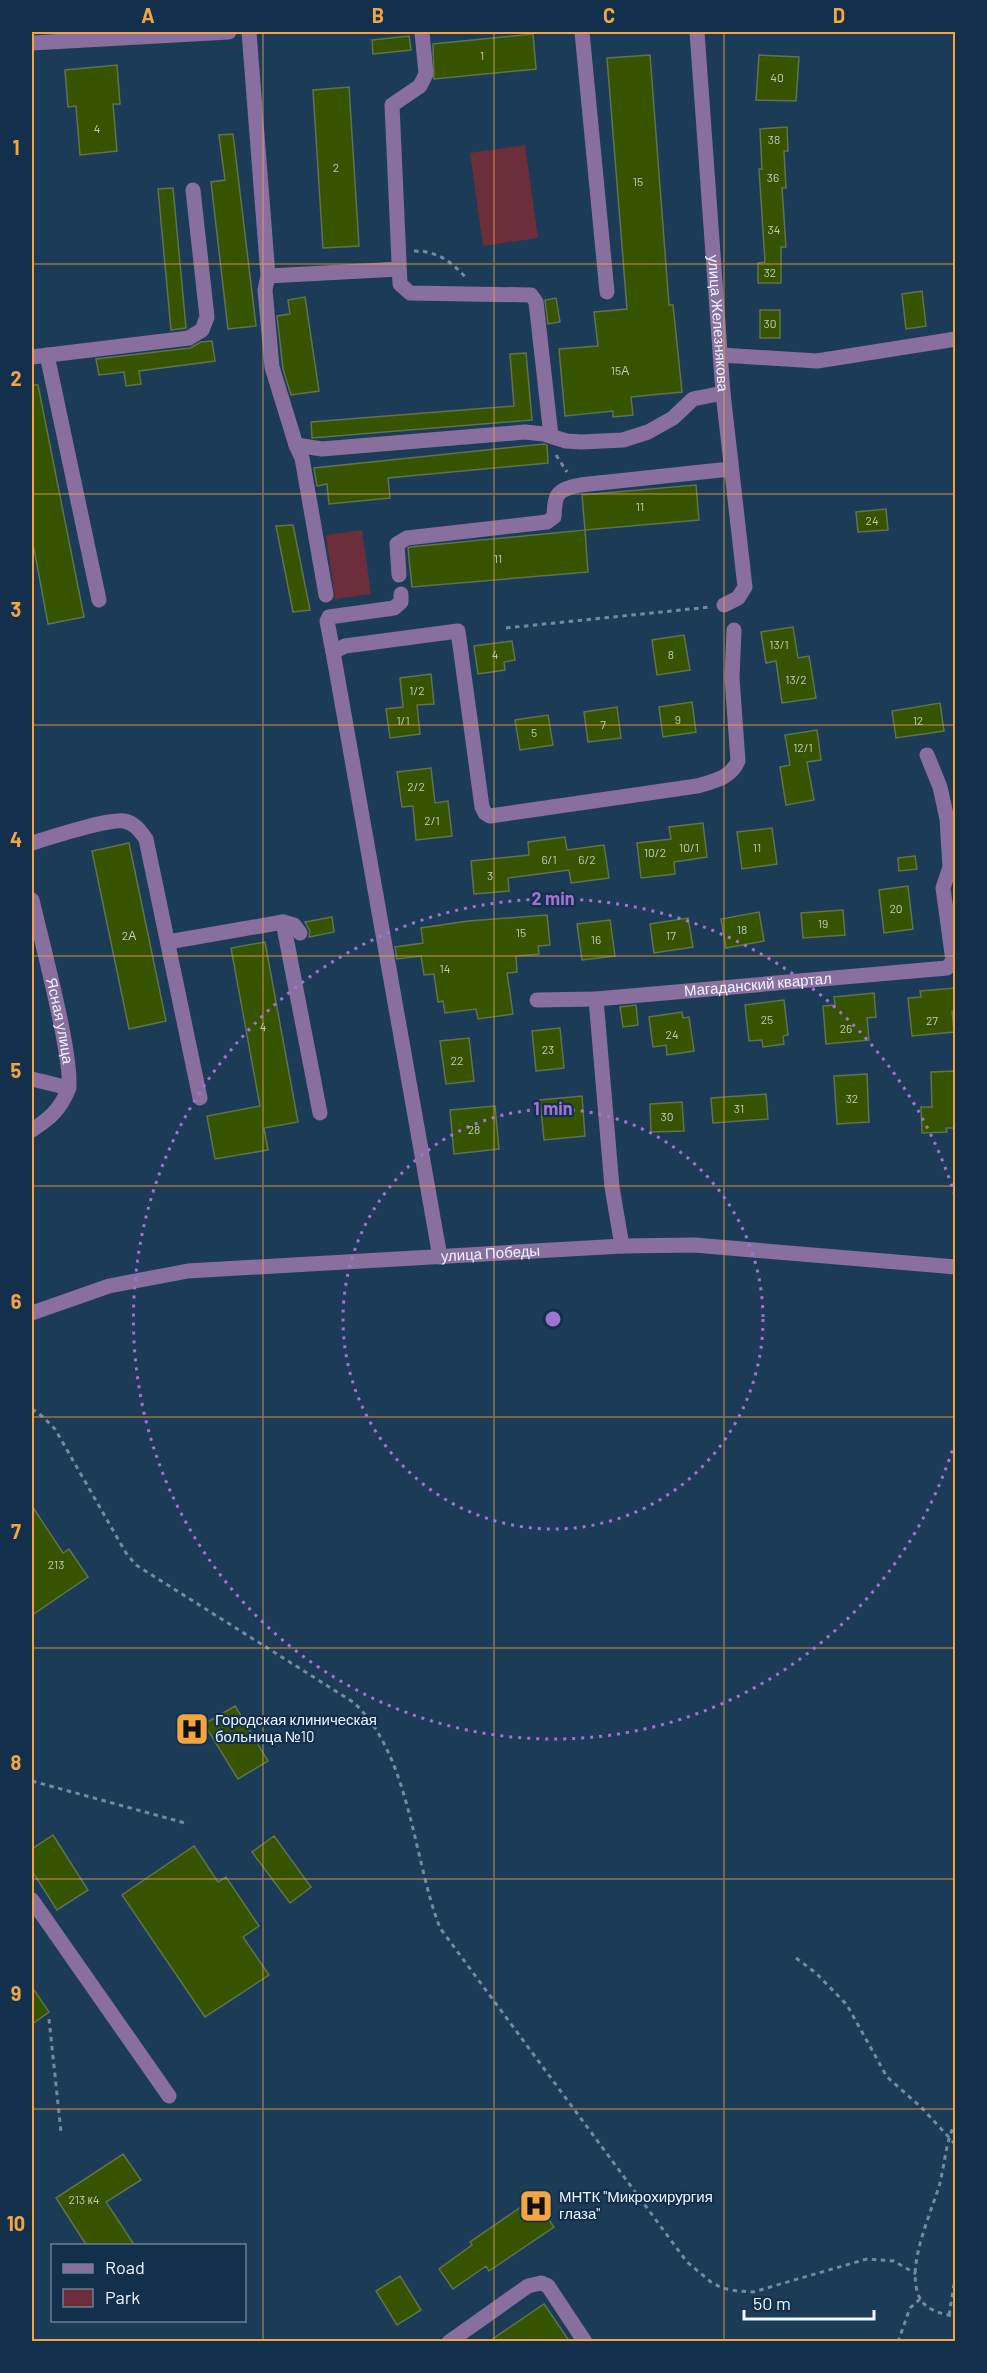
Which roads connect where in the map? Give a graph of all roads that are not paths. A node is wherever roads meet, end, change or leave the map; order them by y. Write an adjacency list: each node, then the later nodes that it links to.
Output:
1 (229, 32): 6 (street)
2 (249, 32): 10 (street)
3 (422, 32): 9 (street)
4 (582, 32): 11 (street)
5 (697, 32): 14 (street, улица Железнякова)
6 (140, 34): 7 (street)
7 (32, 44)
8 (193, 190): 13 (street)
9 (399, 269): 10 (street); 17 (street)
10 (268, 276): 18 (street)
11 (607, 292)
12 (956, 339): 14 (street)
13 (48, 355): 15 (street); 23 (street)
14 (721, 356): 16 (street, улица Железнякова)
15 (32, 357)
16 (723, 393): 17 (street); 19 (street, улица Железнякова)
17 (550, 436): 18 (street)
18 (296, 445): 22 (street)
19 (730, 469): 20 (street); 24 (street, улица Железнякова)
20 (399, 575)
21 (400, 594): 26 (street)
22 (326, 595)
23 (99, 600)
24 (724, 605)
25 (734, 630): 26 (street)
26 (333, 652): 41 (street)
27 (927, 755): 33 (street, Магаданский квартал)
28 (32, 843): 32 (street)
29 (32, 900): 36 (street, Ясная улица)
30 (283, 922): 31 (street); 32 (street); 38 (street)
31 (300, 933)
32 (168, 942): 37 (street)
33 (596, 999): 34 (street, Магаданский квартал); 40 (street)
34 (537, 1000)
35 (32, 1079): 36 (street)
36 (69, 1088): 39 (street)
37 (200, 1098)
38 (320, 1113)
39 (32, 1130)
40 (622, 1246): 41 (street, улица Победы); 42 (street, улица Победы)
41 (440, 1257): 43 (street, улица Победы)
42 (956, 1267)
43 (32, 1313)
44 (32, 1900): 45 (street)
45 (169, 2096)
46 (449, 2342): 47 (street)
47 (585, 2342)

